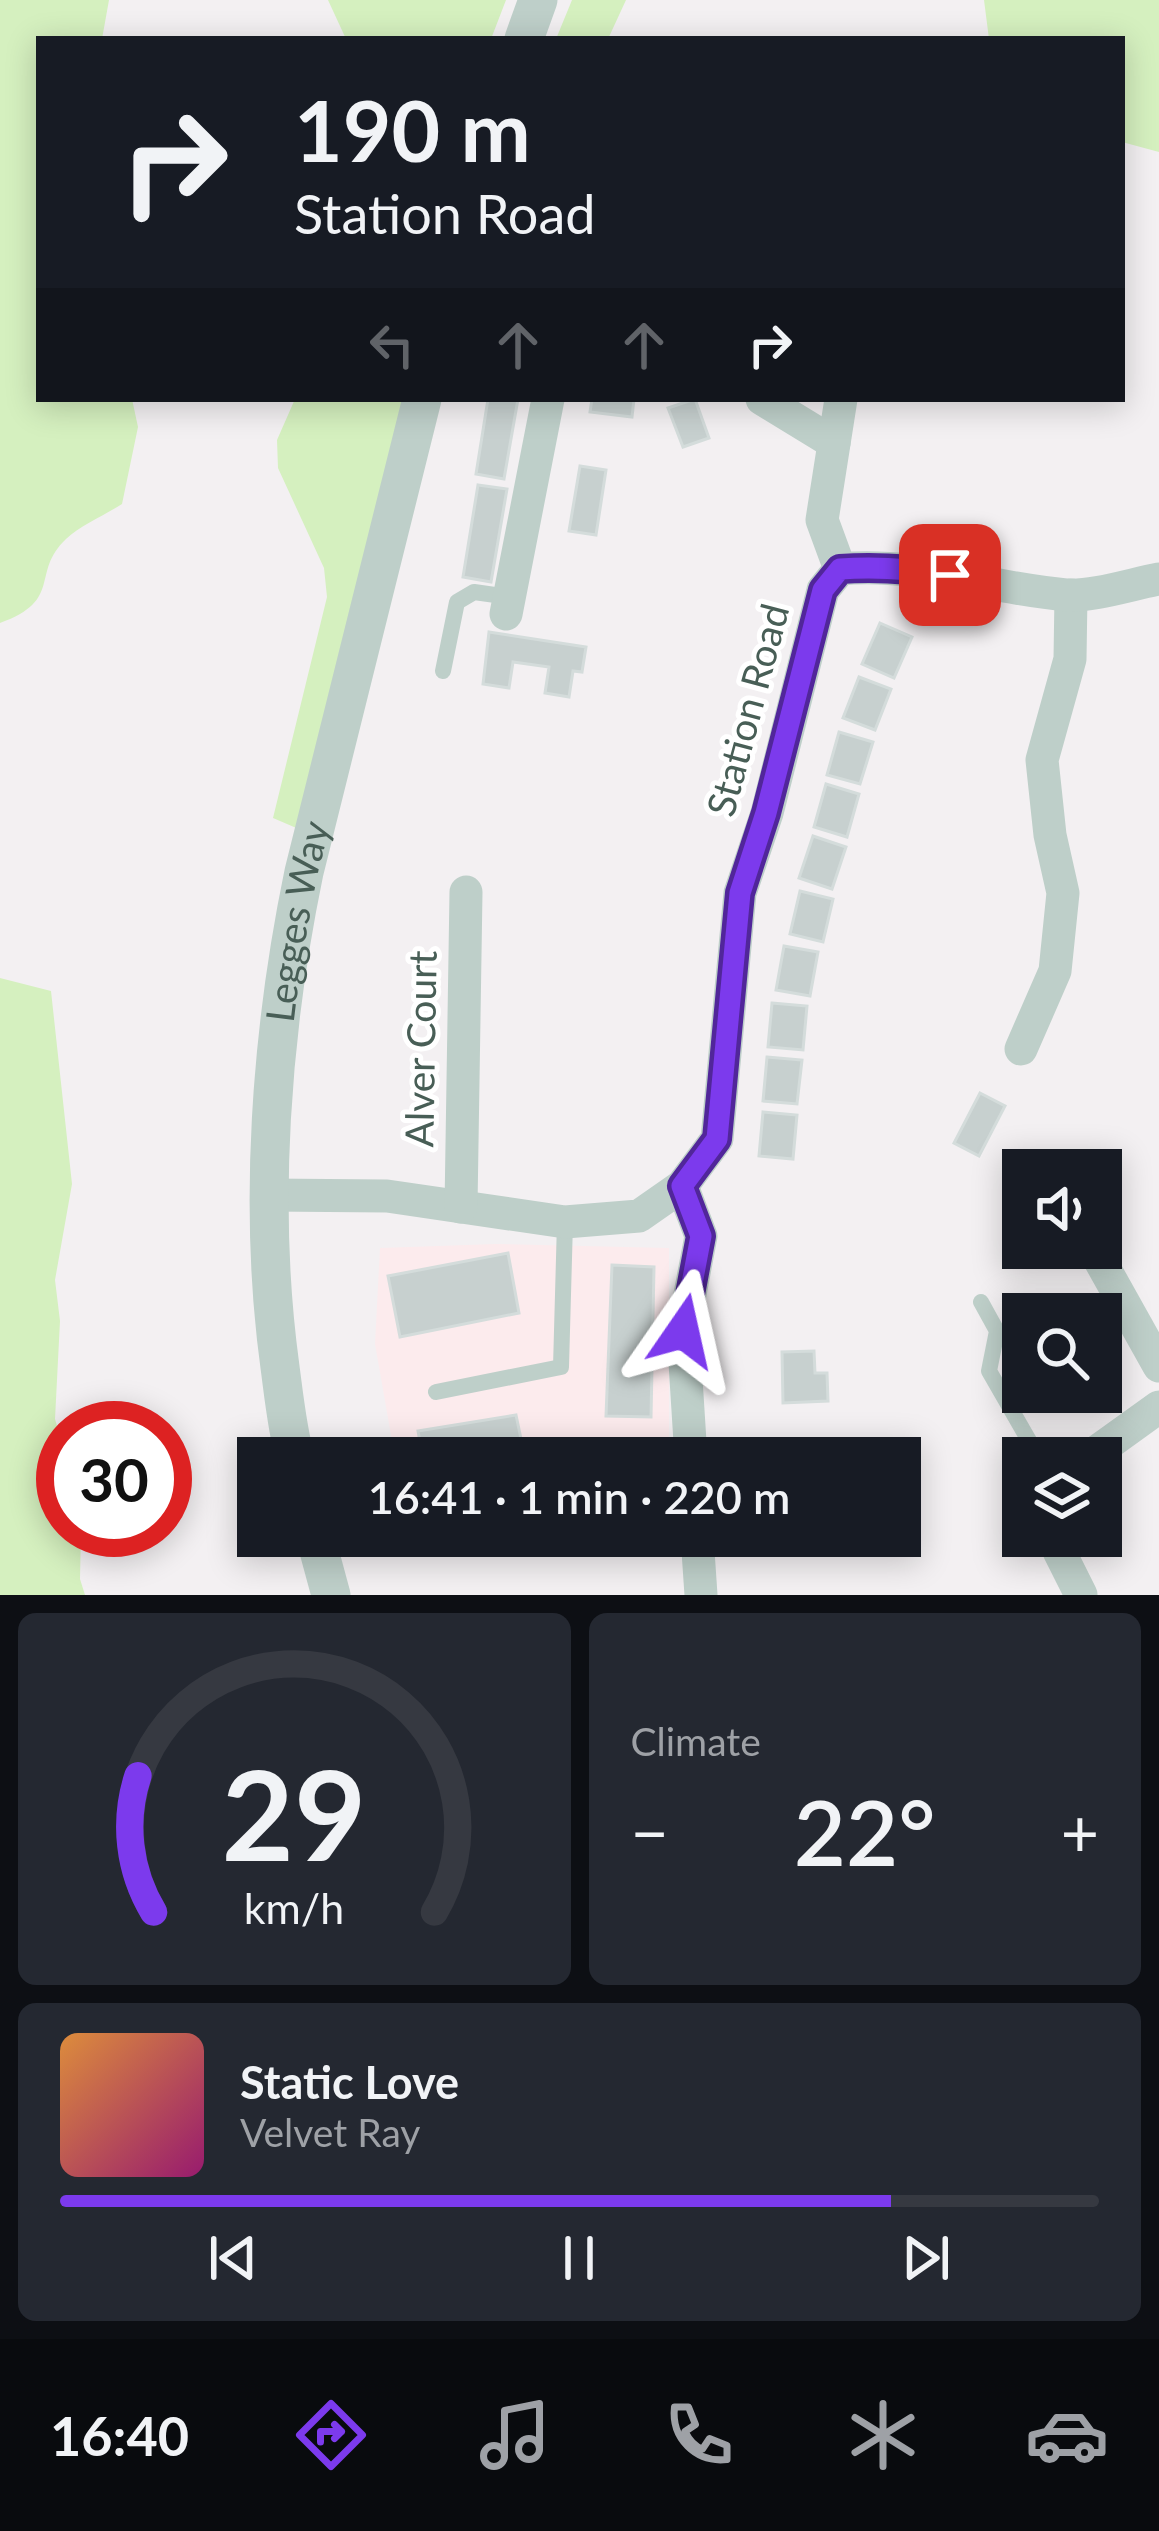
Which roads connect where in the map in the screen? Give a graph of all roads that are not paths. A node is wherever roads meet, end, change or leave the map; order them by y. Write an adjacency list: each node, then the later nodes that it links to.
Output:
1 (538, 0): 2 (street)
2 (525, 36)
3 (421, 402): 16 (street, Legges Way)
4 (548, 402): 11 (street)
5 (767, 402): 7 (street)
6 (841, 402): 7 (street)
7 (834, 443): 8 (street)
8 (840, 569): 10 (street); 15 (street, Station Road)
9 (1159, 578): 10 (street)
10 (1071, 596): 14 (street)
11 (508, 606): 12 (lane)
12 (443, 671)
13 (466, 892): 17 (street, Alver Court)
14 (1021, 1049)
15 (682, 1186): 18 (street, Station Road); 25 (street)
16 (269, 1196): 17 (street, Station Road); 24 (street, Legges Way)
17 (460, 1207): 18 (street, Station Road)
18 (565, 1222): 22 (lane)
19 (1105, 1269): 21 (street)
20 (981, 1302): 26 (lane)
21 (1159, 1366)
22 (436, 1392)
23 (1159, 1407): 27 (street)
24 (292, 1437)
25 (691, 1437)
26 (1027, 1437)
27 (1117, 1437)
28 (321, 1557): 32 (street)
29 (696, 1557): 31 (street)
30 (1062, 1557): 33 (street)
31 (695, 1594)
32 (331, 1595)
33 (1081, 1595)

